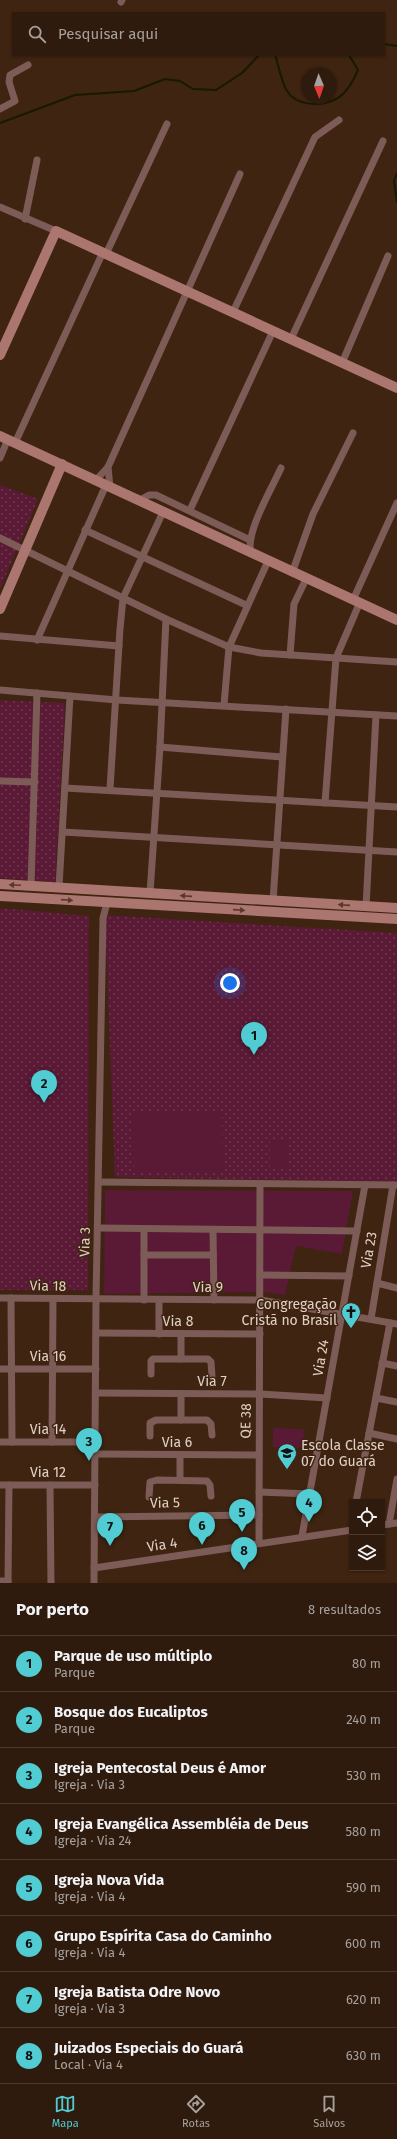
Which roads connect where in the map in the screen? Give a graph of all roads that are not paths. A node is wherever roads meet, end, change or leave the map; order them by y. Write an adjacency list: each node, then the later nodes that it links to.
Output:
1 (28, 65): 2 (street)
2 (0, 110)
3 (339, 120): 14 (street)
4 (167, 124): 11 (street)
5 (383, 141): 16 (street)
6 (37, 160): 9 (street)
7 (240, 174): 13 (street)
8 (0, 207): 9 (street)
9 (25, 219): 10 (street)
10 (56, 231): 11 (street); 17 (street)
11 (105, 253): 13 (street); 21 (street)
12 (388, 256): 18 (street)
13 (187, 291): 14 (street); 24 (street)
14 (233, 312): 15 (street)
15 (273, 331): 16 (street); 30 (street)
16 (291, 339): 18 (street)
17 (0, 355)
18 (342, 363): 19 (street)
19 (397, 388)
20 (353, 433): 40 (street)
21 (8, 439): 22 (street); 23 (street)
22 (0, 458)
23 (62, 464): 26 (street); 35 (street)
24 (108, 468): 26 (street); 27 (street)
25 (281, 468): 34 (street)
26 (96, 480): 27 (street)
27 (108, 486): 28 (street); 32 (street)
28 (140, 500): 30 (street); 31 (street)
29 (397, 503): 43 (street)
30 (190, 510): 34 (street)
31 (163, 512): 36 (street); 37 (street)
32 (85, 530): 37 (street); 39 (street)
33 (0, 538): 35 (street)
34 (250, 540): 36 (street)
35 (24, 550): 39 (street); 45 (street)
36 (251, 553): 38 (street)
37 (142, 556): 42 (street); 44 (street)
38 (268, 561): 40 (street); 44 (street)
39 (66, 572): 42 (street); 49 (street)
40 (292, 573): 41 (street)
41 (306, 579): 43 (street); 52 (street)
42 (124, 598): 46 (street); 50 (street)
43 (356, 601): 47 (street); 53 (street)
44 (246, 605): 51 (street)
45 (0, 609)
46 (166, 619): 51 (street); 59 (street)
47 (397, 620)
48 (0, 636): 49 (street)
49 (38, 640): 50 (street)
50 (119, 646): 58 (street)
51 (229, 647): 52 (street); 60 (street)
52 (290, 655): 53 (street)
53 (336, 658): 54 (street); 62 (street)
54 (397, 662)
55 (0, 690): 56 (street)
56 (37, 693): 57 (street); 68 (street)
57 (70, 696): 58 (street); 69 (street)
58 (116, 700): 59 (street); 70 (street)
59 (162, 702): 60 (street); 65 (street)
60 (224, 705): 61 (street)
61 (286, 709): 62 (street); 66 (street)
62 (331, 712): 63 (street); 73 (street)
63 (376, 715): 64 (street); 74 (street)
64 (397, 716)
65 (160, 747): 66 (street); 71 (street)
66 (282, 757): 72 (street)
67 (0, 781): 68 (street)
68 (35, 782): 82 (street)
69 (65, 788): 70 (street); 76 (street)
70 (110, 789): 71 (street)
71 (157, 792): 72 (street); 77 (street)
72 (279, 800): 73 (street); 78 (street)
73 (325, 803): 74 (street)
74 (371, 806): 75 (street); 79 (street)
75 (397, 807)
76 (63, 832): 77 (street); 83 (street)
77 (154, 838): 78 (street); 84 (street)
78 (277, 846): 79 (street); 86 (street)
79 (368, 850): 80 (street); 89 (street)
80 (397, 852)
81 (0, 884): 82 (street, one-way to 81)
82 (31, 886): 83 (street)
83 (59, 887): 84 (street)
84 (150, 893): 87 (street, one-way to 84)
85 (0, 896): 88 (street, one-way to 88)
86 (273, 901): 87 (street); 89 (street, one-way to 86)
87 (207, 902): 88 (street); 91 (street, one-way to 91)
88 (107, 903): 92 (street, Via 3)
89 (366, 907): 90 (street)
90 (397, 908)
91 (397, 919)
92 (99, 1182): 93 (street); 96 (street, Via 3)
93 (260, 1184): 94 (street); 99 (street, QE 38)
94 (365, 1185): 95 (street); 100 (street, Via 24)
95 (395, 1185): 105 (street, Via 23)
96 (98, 1228): 97 (street); 110 (street, Via 3)
97 (144, 1229): 98 (street); 101 (street)
98 (213, 1230): 99 (street); 102 (street)
99 (260, 1230): 100 (street); 103 (street, QE 38)
100 (357, 1231): 104 (street, Via 24)
101 (144, 1255): 102 (street); 111 (street)
102 (213, 1255): 113 (street)
103 (260, 1275): 104 (street); 114 (street, QE 38)
104 (349, 1276): 115 (street, Via 24)
105 (377, 1284): 106 (street); 116 (street, Via 23)
106 (397, 1288)
107 (0, 1298): 108 (street, Via 18)
108 (10, 1298): 109 (street, Via 18); 126 (street)
109 (53, 1299): 110 (street, Via 18); 127 (street)
110 (96, 1300): 111 (street, Via 9); 118 (street, Via 3)
111 (144, 1300): 112 (street, Via 9)
112 (159, 1300): 113 (street, Via 9); 119 (street)
113 (214, 1300): 114 (street, Via 9)
114 (260, 1300): 115 (street, Via 9); 121 (street, QE 38)
115 (342, 1314): 116 (street, Via 9); 134 (street, Via 24)
116 (370, 1319): 117 (street, Via 9)
117 (394, 1323): 123 (street)
118 (96, 1333): 119 (street, Via 8); 128 (street, Via 3)
119 (159, 1334): 120 (street, Via 8)
120 (181, 1334): 121 (street, Via 8); 122 (street)
121 (260, 1334): 133 (street, QE 38)
122 (181, 1360): 129 (street); 130 (street)
123 (382, 1363): 124 (street); 135 (street)
124 (397, 1366)
125 (0, 1369): 126 (street, Via 16)
126 (11, 1369): 127 (street, Via 16); 143 (street)
127 (52, 1369): 128 (street, Via 16); 144 (street)
128 (96, 1369): 131 (street, Via 3)
129 (151, 1374)
130 (212, 1376)
131 (96, 1392): 132 (street, Via 7); 145 (street, Via 3)
132 (181, 1394): 133 (street, Via 7); 137 (street)
133 (260, 1394): 134 (street, Via 7); 148 (street, QE 38)
134 (327, 1398): 156 (street, Via 24)
135 (376, 1398): 136 (street); 138 (street)
136 (397, 1402)
137 (180, 1420): 139 (street); 140 (street)
138 (369, 1433): 141 (street); 159 (street)
139 (212, 1435)
140 (150, 1436)
141 (397, 1440)
142 (0, 1442): 143 (street, Via 14)
143 (12, 1442): 144 (street, Via 14)
144 (52, 1442): 145 (street, Via 14)
145 (95, 1442): 146 (street, Via 3)
146 (96, 1454): 147 (street, Via 6); 154 (street, Via 3)
147 (180, 1455): 148 (street, Via 6); 149 (street)
148 (259, 1455): 155 (street, QE 38)
149 (180, 1480): 157 (street); 158 (street)
150 (397, 1480): 163 (street)
151 (0, 1485): 152 (street, Via 12)
152 (9, 1485): 153 (street, Via 12); 169 (street)
153 (50, 1485): 154 (street, Via 12); 170 (street)
154 (95, 1485): 161 (street, Via 3)
155 (259, 1492): 156 (street); 160 (street, QE 38)
156 (310, 1494): 165 (street, Via 24)
157 (211, 1496)
158 (149, 1497)
159 (357, 1499)
160 (259, 1515): 161 (street, Via 5); 166 (street, QE 38)
161 (95, 1517): 167 (street, Via 3)
162 (397, 1523): 163 (street)
163 (385, 1525)
164 (349, 1528): 165 (street, Via 4)
165 (302, 1536): 166 (street, Via 4)
166 (259, 1542): 167 (street, Via 4)
167 (94, 1568): 171 (street, Via 3)
168 (0, 1580): 169 (street)
169 (8, 1582)
170 (51, 1583)
171 (94, 1583)

